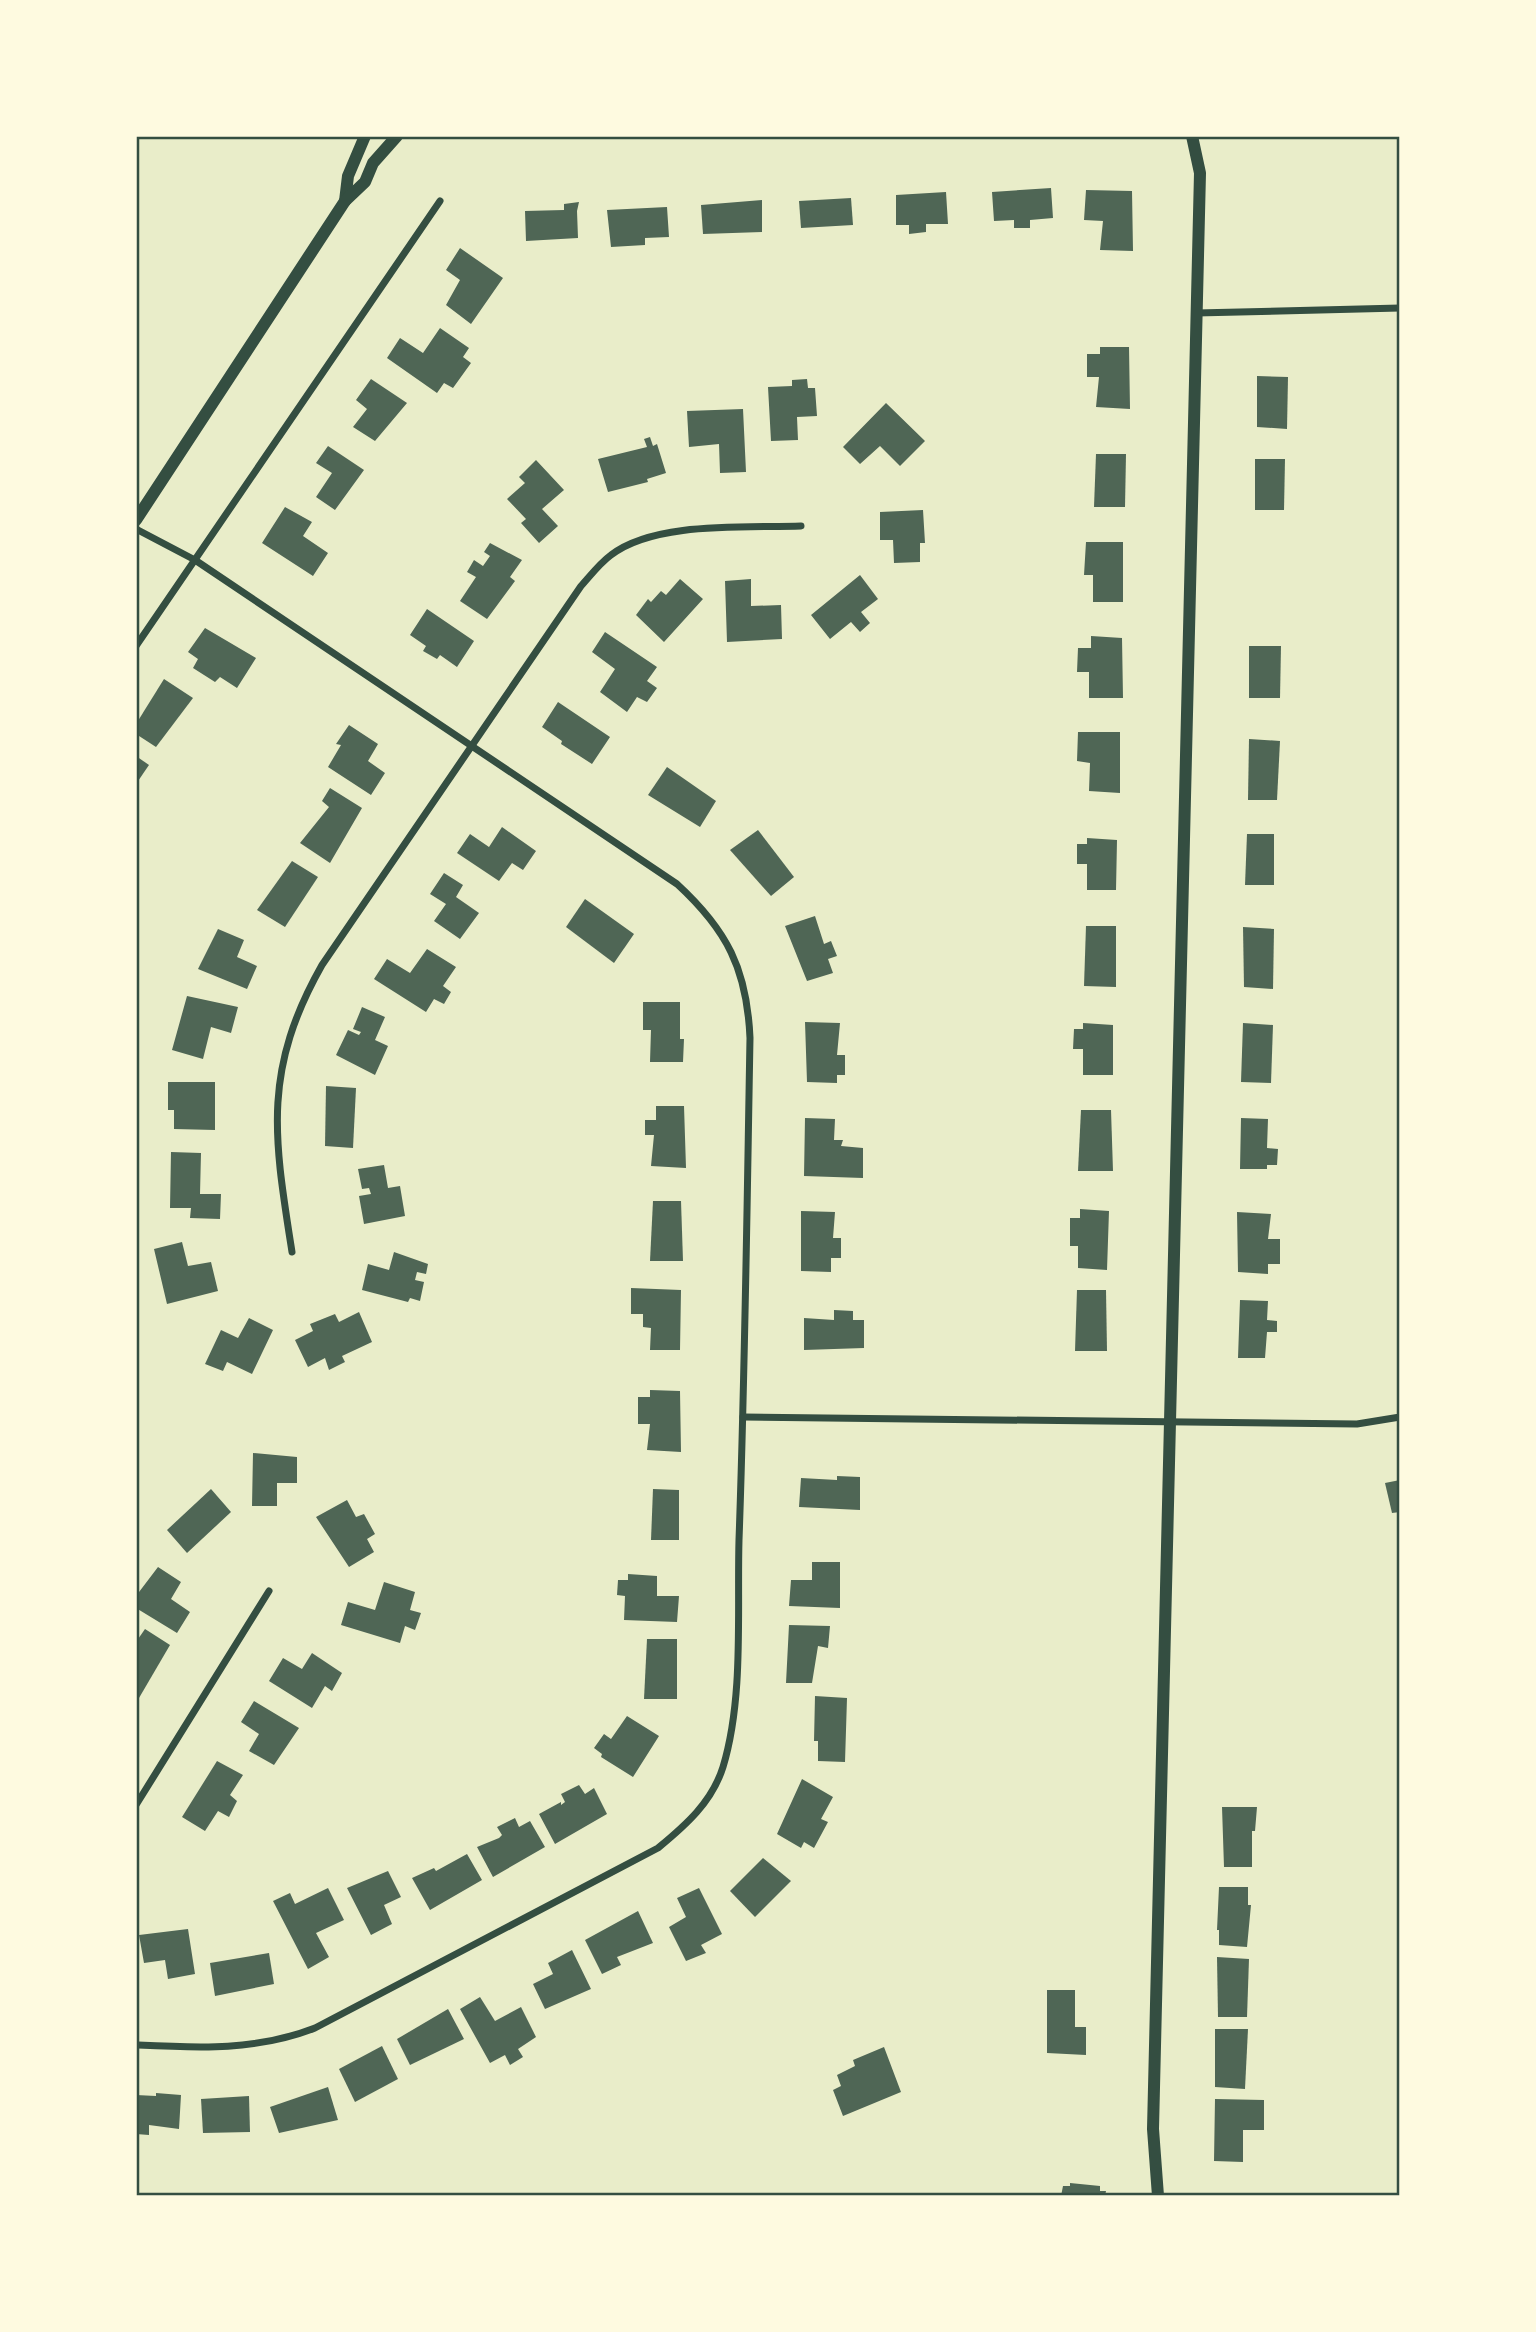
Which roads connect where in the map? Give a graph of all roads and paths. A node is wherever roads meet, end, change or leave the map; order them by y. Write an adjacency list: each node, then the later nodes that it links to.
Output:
1 (365, 136): 4 (street)
2 (397, 136): 4 (street)
3 (1192, 136): 7 (street)
4 (345, 201): 8 (street)
5 (440, 201): 11 (street)
6 (1399, 308): 7 (street)
7 (1196, 313): 17 (street)
8 (136, 520)
9 (801, 526): 13 (street)
10 (136, 529): 11 (street)
11 (195, 560): 12 (street); 13 (street)
12 (136, 646)
13 (474, 746): 14 (street); 15 (street)
14 (292, 1252)
15 (743, 1417): 17 (street); 20 (street)
16 (1399, 1417): 17 (street)
17 (1171, 1422): 21 (street)
18 (269, 1591): 19 (street)
19 (136, 1805)
20 (136, 2045)
21 (1158, 2196)

